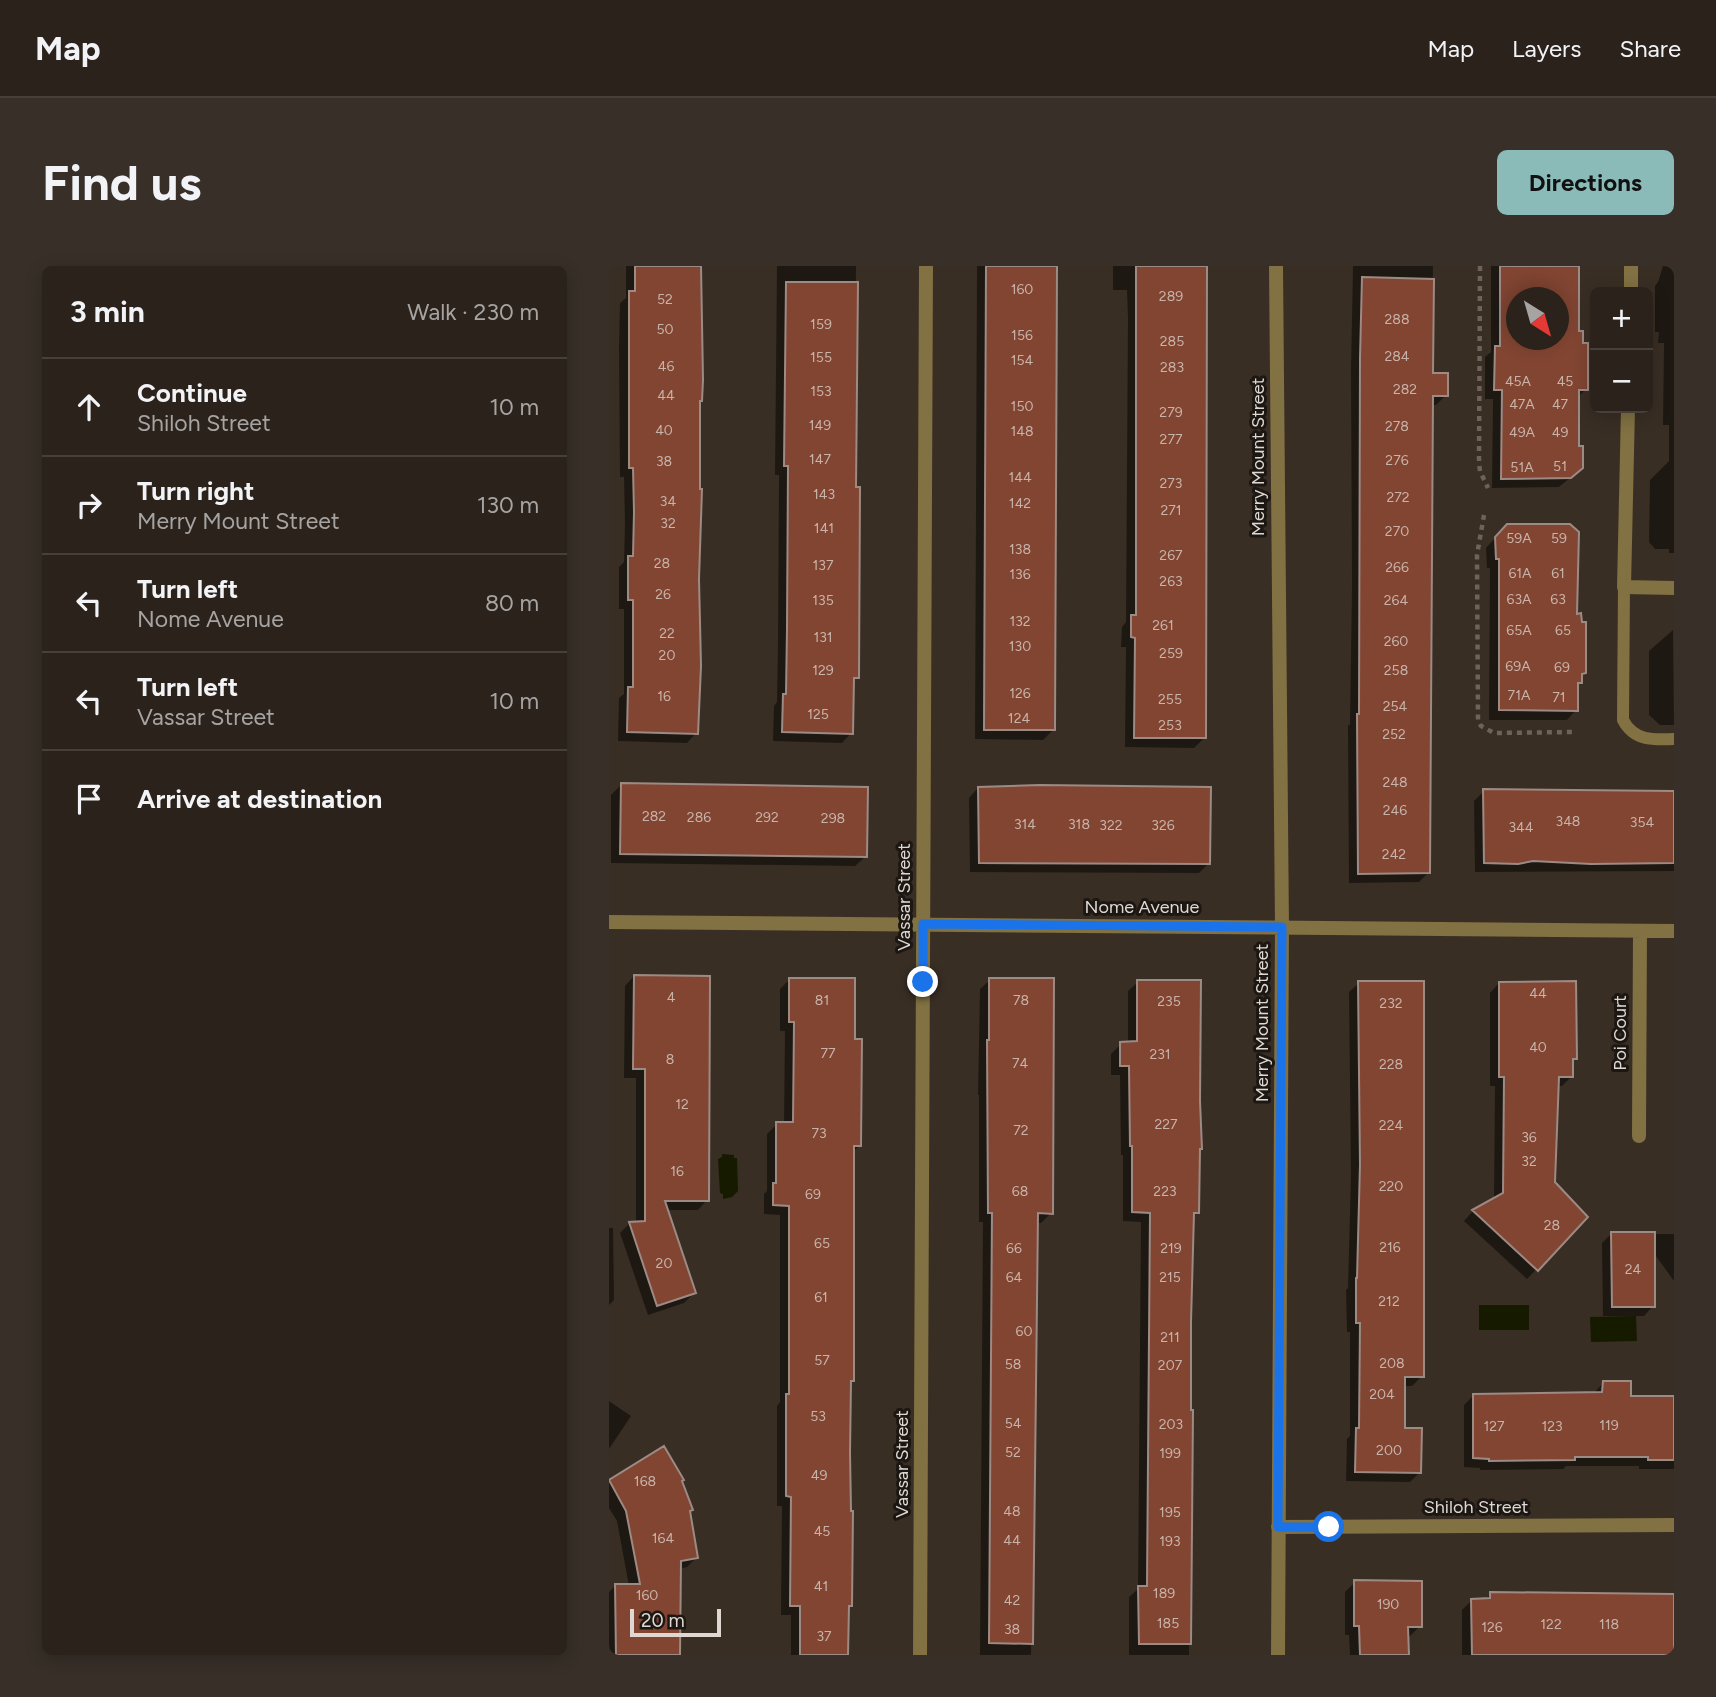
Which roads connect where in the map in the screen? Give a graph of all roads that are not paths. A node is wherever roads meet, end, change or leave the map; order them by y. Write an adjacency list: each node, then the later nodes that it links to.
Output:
1 (926, 266): 10 (street, Vassar Street)
2 (1276, 266): 11 (street, Merry Mount Street)
3 (1631, 266): 4 (street)
4 (1631, 287)
5 (1628, 413): 6 (street)
6 (1625, 587): 7 (street); 8 (lane)
7 (1674, 588)
8 (1674, 739)
9 (609, 922): 10 (street, Nome Avenue)
10 (923, 924): 11 (street, Nome Avenue); 17 (street, Vassar Street)
11 (1282, 927): 12 (street, Nome Avenue); 16 (street, Merry Mount Street)
12 (1640, 931): 13 (street, Nome Avenue); 14 (street, Poi Court)
13 (1674, 931)
14 (1639, 1136)
15 (1674, 1525): 16 (street, Shiloh Street)
16 (1278, 1527): 18 (street, Merry Mount Street)
17 (920, 1655)
18 (1278, 1655)

